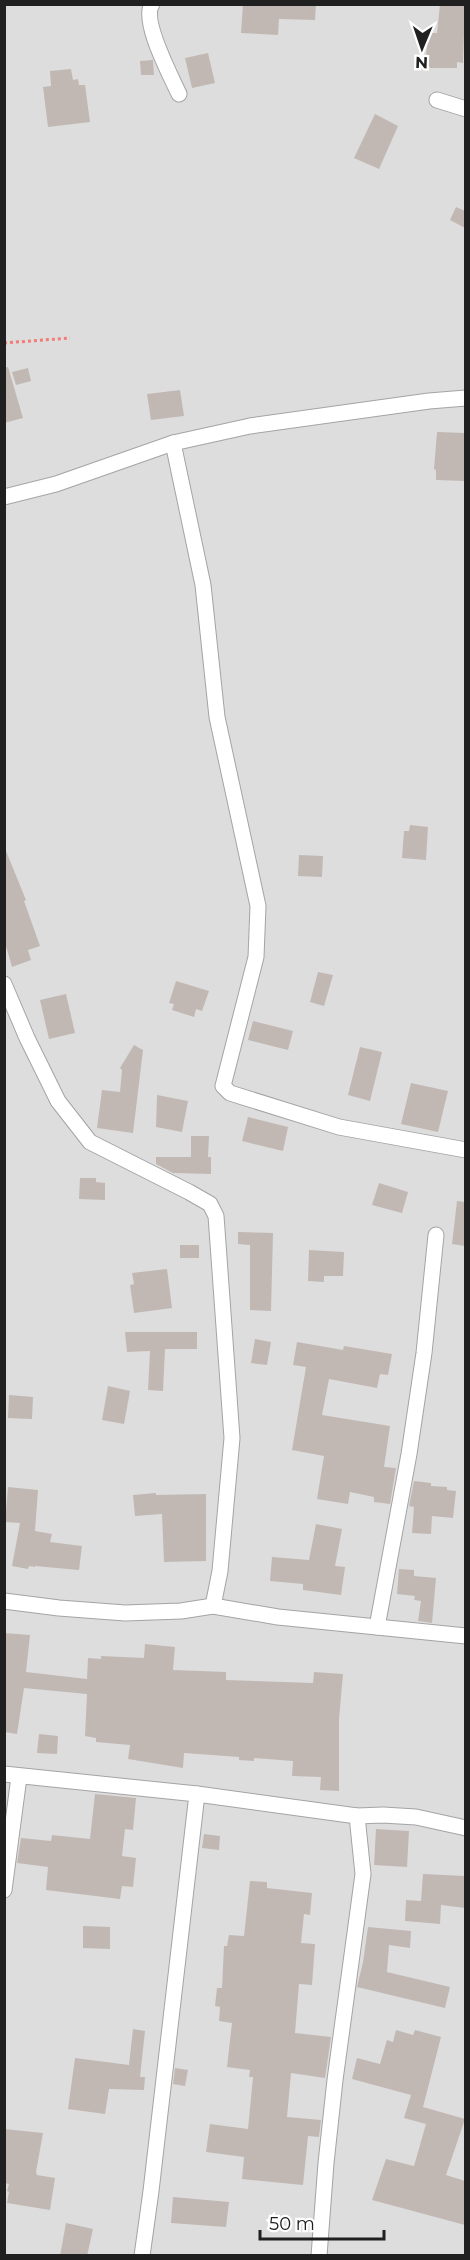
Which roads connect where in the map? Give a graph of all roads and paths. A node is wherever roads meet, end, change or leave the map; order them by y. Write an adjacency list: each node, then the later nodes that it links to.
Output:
1 (152, 4): 2 (street)
2 (179, 94)
3 (437, 100): 4 (street)
4 (465, 109)
5 (70, 338): 6 (path)
6 (4, 343)
7 (465, 398): 8 (street)
8 (173, 443): 9 (street); 11 (street)
9 (4, 497)
10 (4, 984): 14 (street)
11 (465, 1150)
12 (436, 1236): 15 (street)
13 (4, 1601): 14 (street)
14 (213, 1606): 15 (street)
15 (377, 1628): 16 (street)
16 (465, 1636)
17 (12, 1775): 18 (street); 21 (street)
18 (196, 1794): 19 (street); 22 (street)
19 (357, 1816): 20 (street); 23 (street)
20 (465, 1828)
21 (4, 1890)
22 (142, 2256)
23 (320, 2256)

